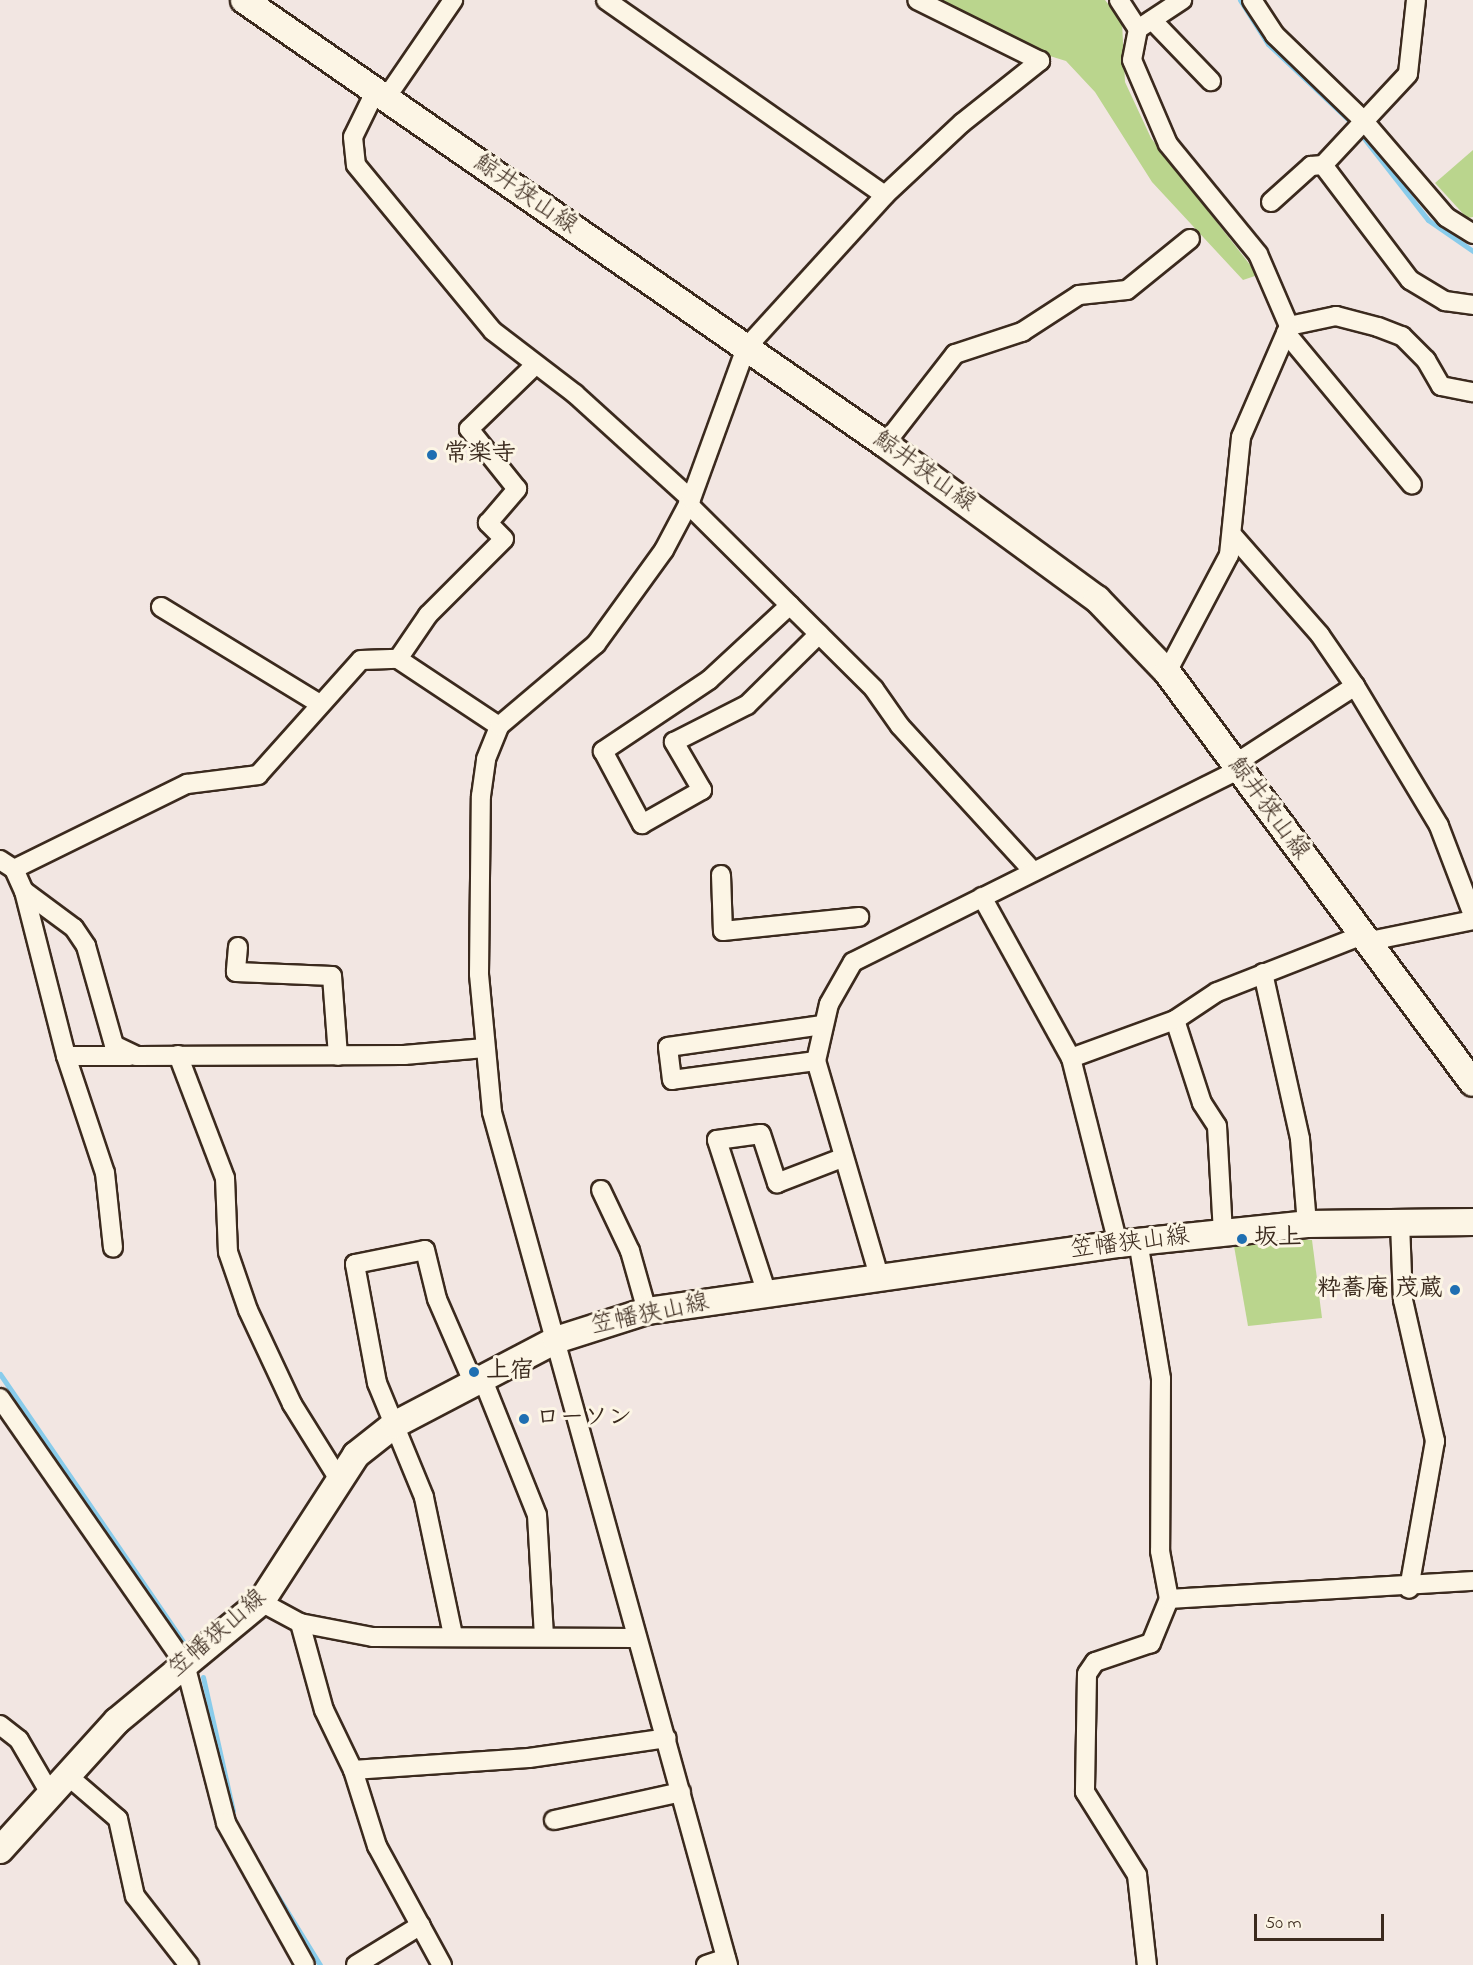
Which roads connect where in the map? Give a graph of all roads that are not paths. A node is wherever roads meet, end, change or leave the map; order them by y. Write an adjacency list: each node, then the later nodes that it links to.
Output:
1 (244, 0): 11 (main road, 鯨井狭山線)
2 (453, 0): 11 (street)
3 (606, 0): 14 (street)
4 (917, 0): 14 (street)
5 (1119, 0): 9 (street)
6 (1182, 0): 9 (street)
7 (1252, 0): 12 (street)
8 (1416, 0): 12 (street)
9 (1145, 24): 10 (street); 19 (street)
10 (1211, 81)
11 (381, 94): 20 (main road, 鯨井狭山線); 21 (street)
12 (1363, 120): 13 (street); 16 (street)
13 (1323, 165): 15 (street); 18 (street)
14 (885, 195): 20 (street)
15 (1271, 202)
16 (1473, 234)
17 (1190, 239): 23 (street)
18 (1473, 305)
19 (1288, 329): 22 (street); 24 (street); 26 (street)
20 (746, 348): 23 (main road, 鯨井狭山線); 25 (street)
21 (534, 366): 25 (street); 30 (street)
22 (1473, 392)
23 (885, 444): 31 (main road, 鯨井狭山線)
24 (1412, 485)
25 (689, 501): 27 (street); 34 (street)
26 (1234, 537): 31 (street); 32 (street)
27 (790, 605): 29 (street); 29 (street)
28 (161, 607): 33 (street)
29 (819, 634): 37 (street)
30 (398, 659): 33 (street); 34 (street)
31 (1167, 672): 35 (main road, 鯨井狭山線)
32 (1355, 686): 35 (street); 41 (street)
33 (318, 703): 36 (street)
34 (499, 726): 49 (street)
35 (1238, 766): 37 (street); 44 (main road, 鯨井狭山線)
36 (7, 864): 39 (street)
37 (1034, 871): 40 (street)
38 (721, 875): 42 (street)
39 (24, 891): 51 (street); 52 (street)
40 (982, 897): 48 (street); 54 (street)
41 (1473, 915)
42 (859, 917)
43 (1473, 920): 44 (street)
44 (1363, 939): 46 (street); 56 (main road, 鯨井狭山線)
45 (238, 947): 53 (street)
46 (1263, 973): 47 (street); 61 (street)
47 (1175, 1020): 54 (street); 62 (street)
48 (822, 1025): 55 (street); 55 (street)
49 (485, 1048): 53 (street); 68 (street)
50 (178, 1055): 52 (street); 53 (street); 72 (street)
51 (66, 1056): 52 (street); 64 (street)
52 (137, 1056)
53 (338, 1056)
54 (1071, 1058): 63 (street)
55 (816, 1061): 57 (street)
56 (1473, 1083)
57 (842, 1158): 65 (street); 66 (street)
58 (602, 1190): 67 (street)
59 (1473, 1222): 60 (main road, 笠幡狭山線)
60 (1400, 1223): 61 (main road, 笠幡狭山線); 74 (street)
61 (1307, 1224): 62 (main road, 笠幡狭山線)
62 (1223, 1233): 63 (main road, 笠幡狭山線)
63 (1128, 1243): 65 (main road, 笠幡狭山線); 75 (street)
64 (113, 1248)
65 (879, 1276): 66 (main road, 笠幡狭山線)
66 (767, 1294): 67 (main road, 笠幡狭山線)
67 (647, 1311): 68 (main road, 笠幡狭山線)
68 (556, 1340): 69 (main road, 笠幡狭山線); 80 (street)
69 (479, 1382): 71 (main road, 笠幡狭山線); 71 (street); 79 (street)
70 (0, 1398): 81 (street)
71 (394, 1425): 72 (main road, 笠幡狭山線); 78 (street)
72 (338, 1478): 76 (main road, 笠幡狭山線)
73 (1473, 1581): 74 (street)
74 (1409, 1589): 75 (street)
75 (1169, 1599): 97 (street)
76 (261, 1602): 77 (street); 81 (main road, 笠幡狭山線)
77 (300, 1623): 78 (street); 84 (street)
78 (453, 1635): 79 (street)
79 (544, 1635): 80 (street)
80 (636, 1638): 83 (street)
81 (185, 1664): 85 (main road, 笠幡狭山線); 93 (street)
82 (0, 1725): 87 (street)
83 (667, 1738): 84 (street); 86 (street)
84 (353, 1770): 90 (street)
85 (68, 1776): 87 (main road, 笠幡狭山線); 92 (street)
86 (681, 1792): 88 (street); 91 (street)
87 (51, 1795): 89 (main road, 笠幡狭山線)
88 (554, 1820)
89 (0, 1850)
90 (420, 1925): 94 (street); 95 (street)
91 (727, 1962): 96 (street)
92 (189, 1965)
93 (305, 1965)
94 (356, 1965)
95 (442, 1965)
96 (706, 1965)
97 (1147, 1965)

